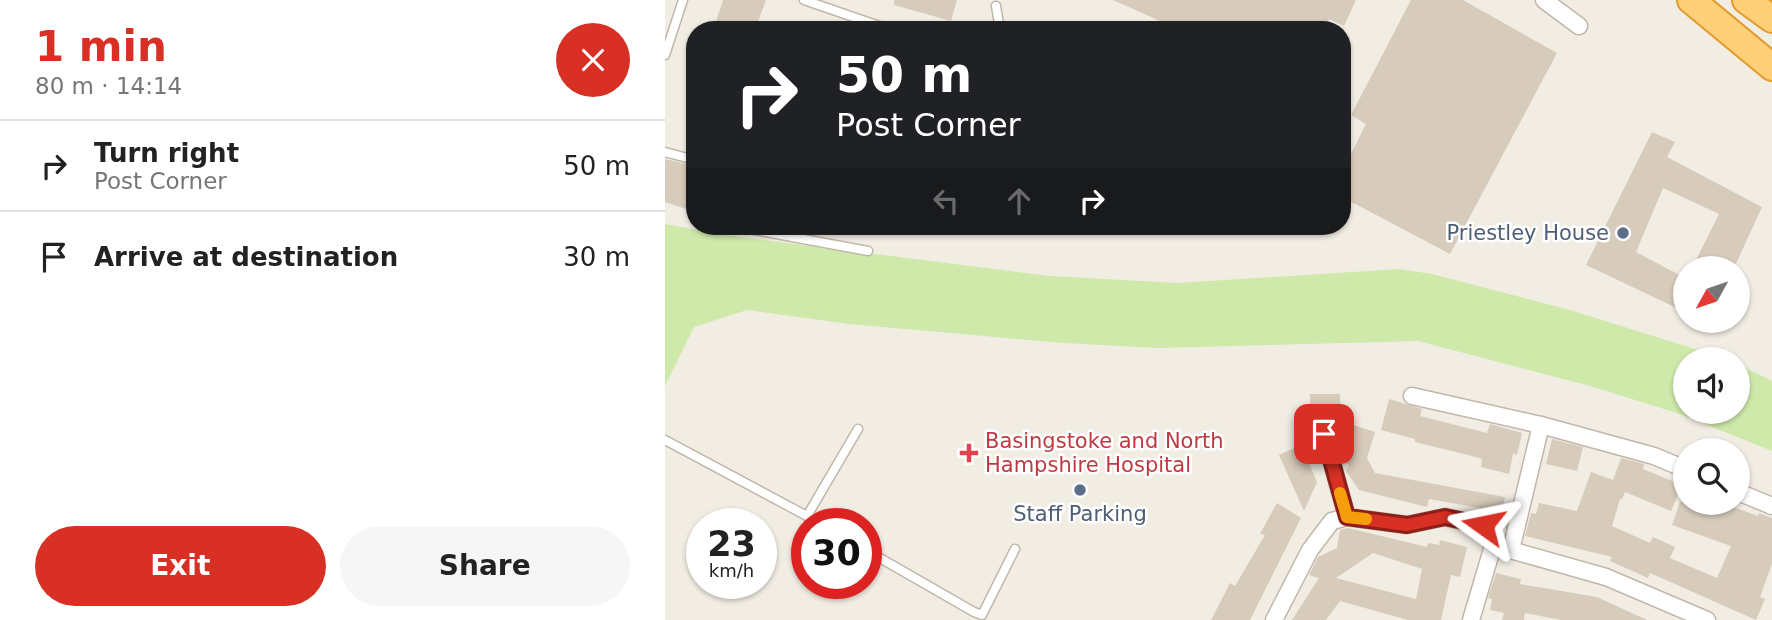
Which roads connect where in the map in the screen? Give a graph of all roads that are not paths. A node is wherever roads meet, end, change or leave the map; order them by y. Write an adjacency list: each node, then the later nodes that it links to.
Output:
1 (683, 0): 11 (lane)
2 (804, 0): 8 (lane)
3 (1544, 0): 10 (street)
4 (1691, 0): 12 (highway)
5 (1746, 0): 7 (highway)
6 (996, 6): 9 (lane)
7 (1772, 19)
8 (865, 21)
9 (998, 21)
10 (1579, 26)
11 (665, 55)
12 (1772, 66)
13 (665, 152): 14 (lane)
14 (686, 158)
15 (781, 235): 16 (lane)
16 (867, 251)
17 (1412, 396): 19 (street)
18 (1335, 425): 27 (street)
19 (1541, 425): 22 (street); 30 (street)
20 (857, 429): 26 (lane)
21 (665, 440): 25 (lane)
22 (1673, 464)
23 (1750, 497): 24 (street)
24 (1772, 506)
25 (792, 508)
26 (812, 508)
27 (1347, 517): 28 (street); 32 (street)
28 (1493, 545): 30 (street); 33 (street)
29 (1015, 550): 31 (lane)
30 (1511, 550): 34 (street)
31 (882, 559)
32 (1274, 620)
33 (1471, 620)
34 (1707, 620)

